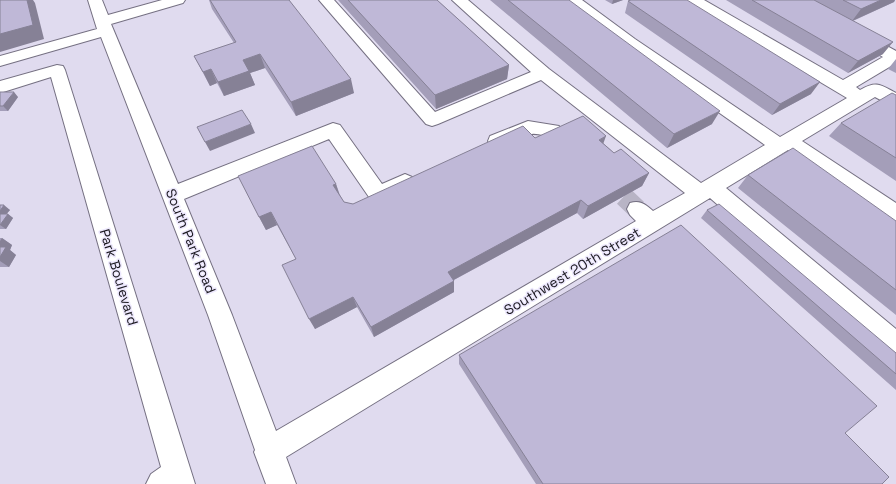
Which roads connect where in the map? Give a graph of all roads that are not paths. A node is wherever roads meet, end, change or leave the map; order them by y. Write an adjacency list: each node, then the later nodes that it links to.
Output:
1 (95, 0): 8 (street, South Park Road)
2 (178, 0): 7 (street)
3 (326, 0): 11 (street)
4 (459, 0): 11 (street)
5 (573, 0): 16 (street)
6 (693, 0): 13 (street)
7 (160, 2): 8 (street)
8 (104, 26): 10 (street); 20 (street, South Park Road)
9 (846, 31): 13 (street, Southwest 20th Street)
10 (0, 61)
11 (543, 73): 19 (street)
12 (0, 87): 24 (street, Park Boulevard)
13 (859, 91): 14 (street); 16 (street, Southwest 20th Street)
14 (896, 101)
15 (552, 131): 17 (street)
16 (784, 144): 19 (street, Southwest 20th Street); 21 (street)
17 (478, 149)
18 (421, 175): 20 (street)
19 (706, 191): 22 (street); 23 (street, Southwest 20th Street)
20 (172, 195): 23 (street, South Park Road)
21 (896, 214)
22 (896, 345)
23 (268, 452): 25 (street, South Park Road)
24 (173, 481)
25 (281, 484)

